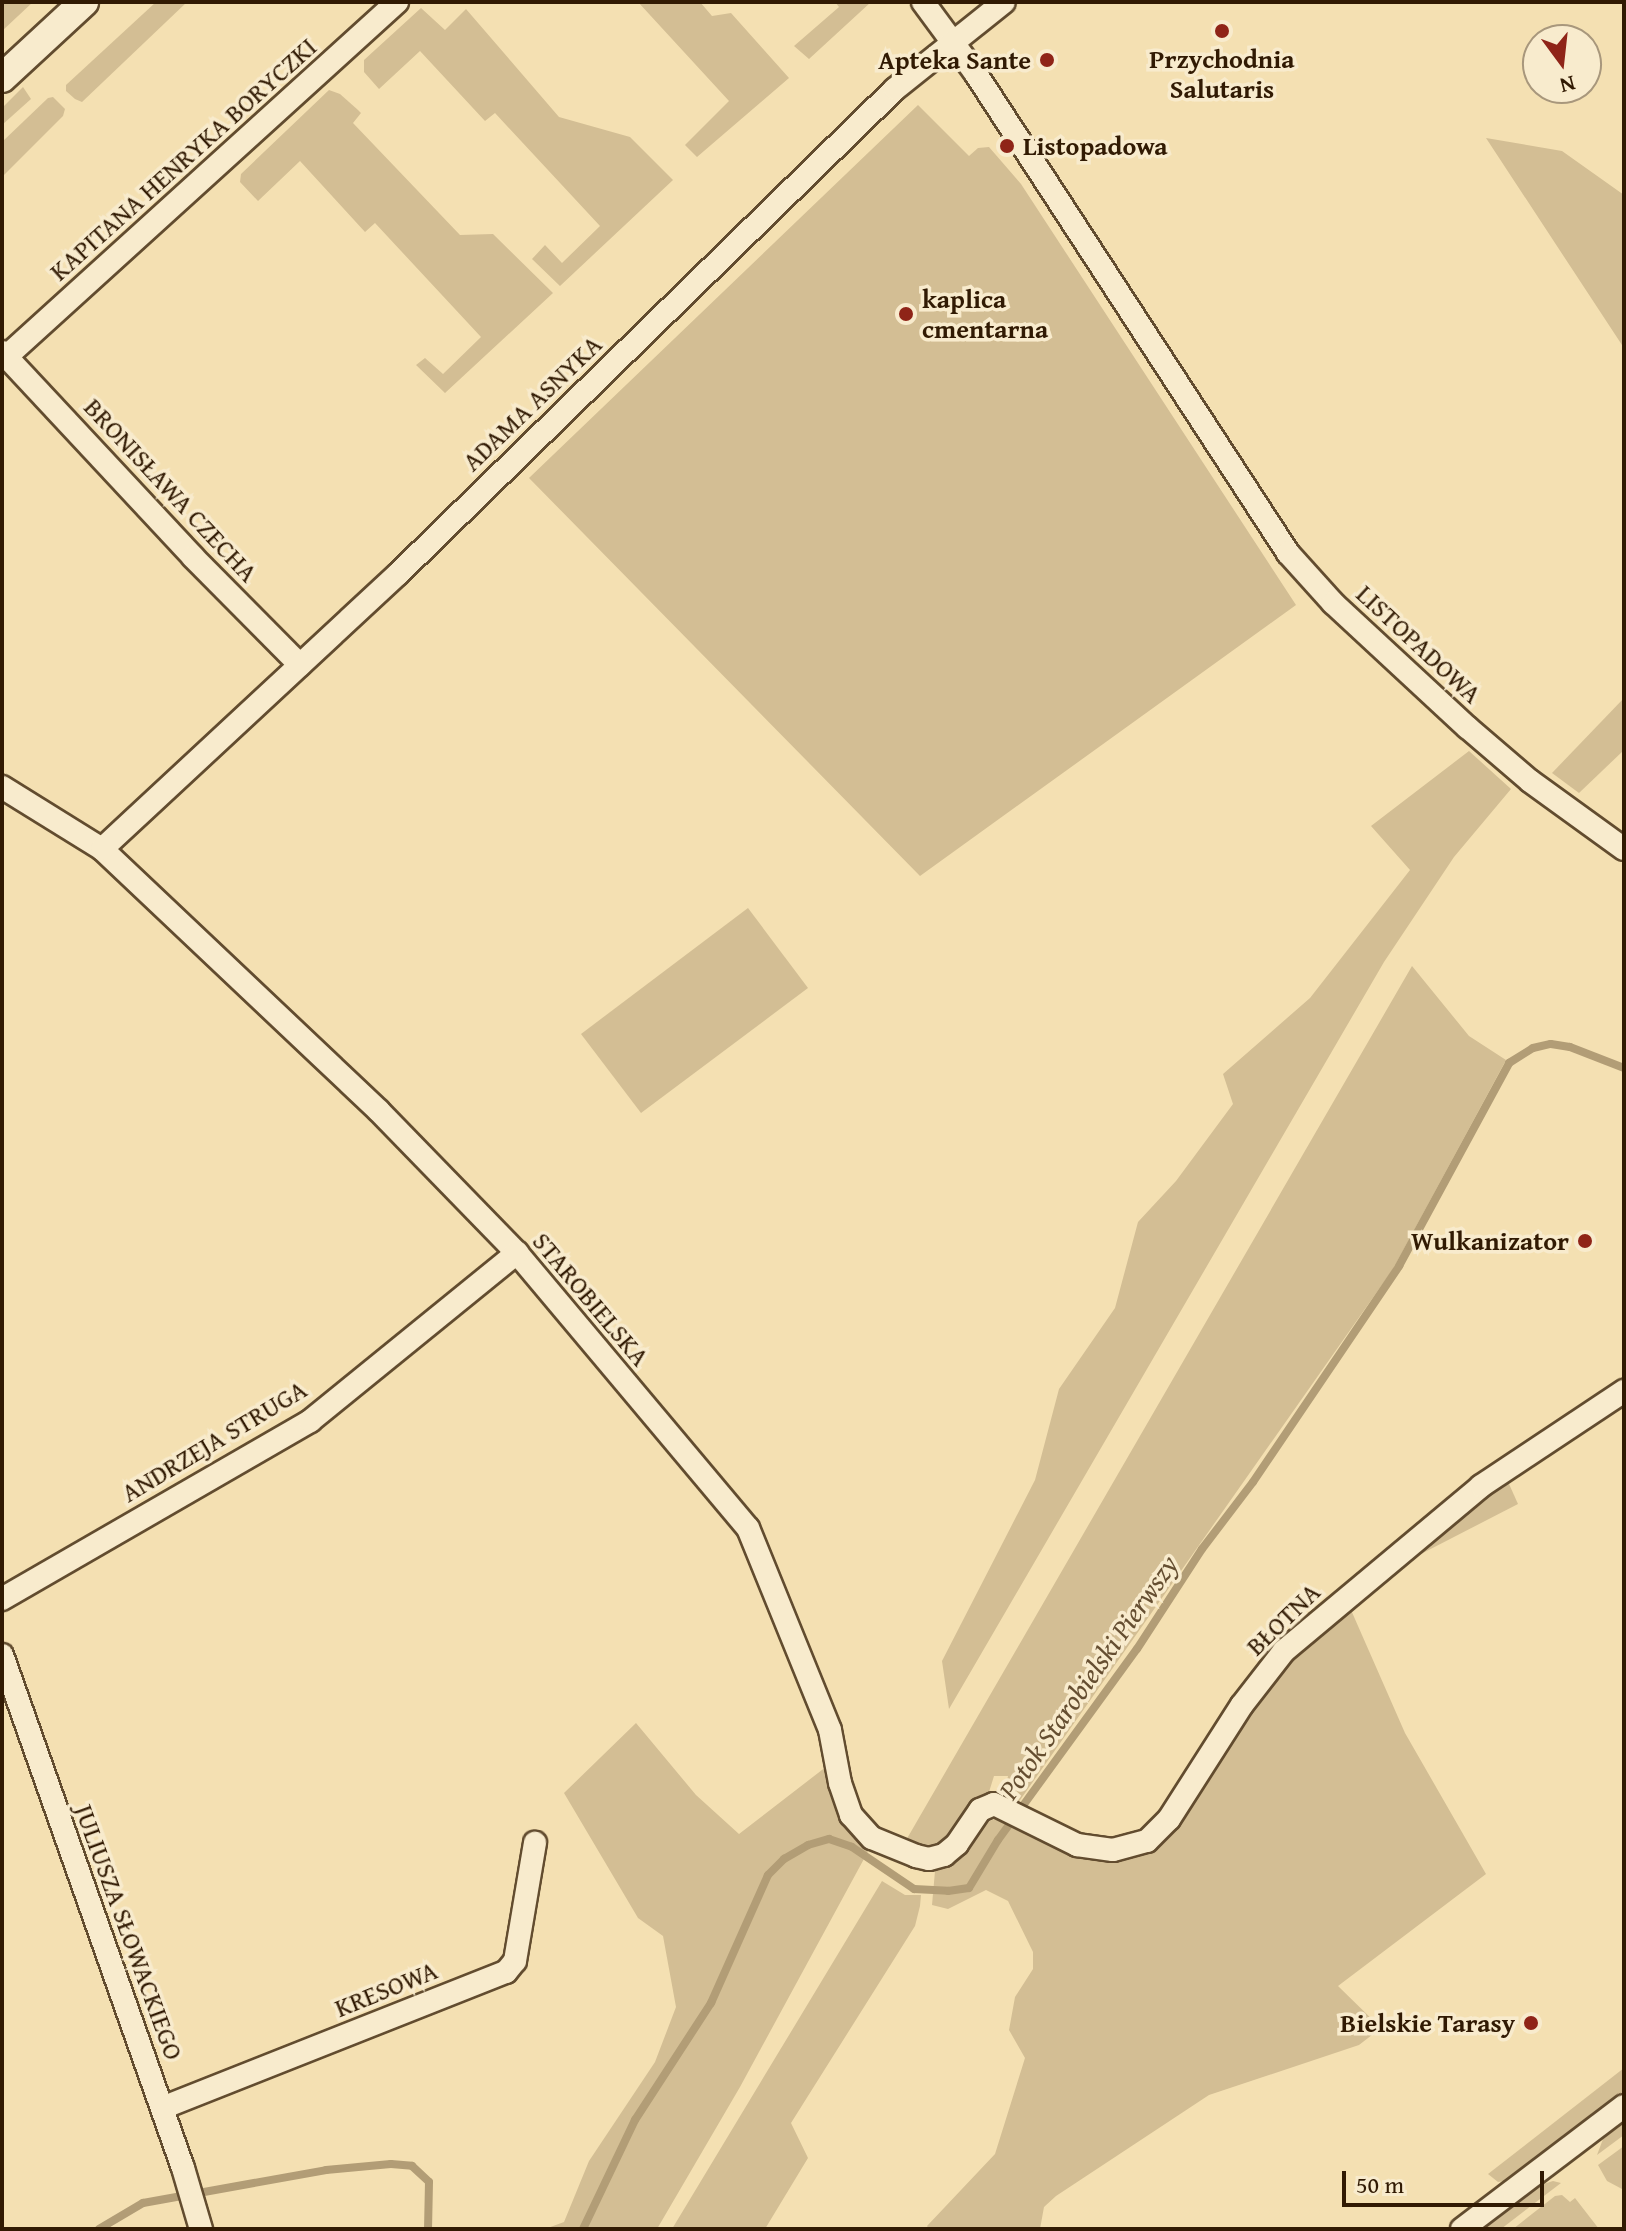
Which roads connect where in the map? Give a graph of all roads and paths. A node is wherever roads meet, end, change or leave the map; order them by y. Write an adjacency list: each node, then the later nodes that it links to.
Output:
1 (84, 2): 6 (street)
2 (397, 2): 7 (street, KAPITANA HENRYKA BORYCZKI)
3 (923, 2): 5 (street, LISTOPADOWA)
4 (1004, 2): 5 (street, ADAMA ASNYKA)
5 (953, 41): 8 (street, ADAMA ASNYKA); 11 (street, LISTOPADOWA)
6 (2, 78)
7 (4, 354): 8 (street, BRONISŁAWA CZECHA)
8 (300, 665): 10 (street, ADAMA ASNYKA)
9 (2, 787): 10 (street, STAROBIELSKA)
10 (102, 849): 12 (street, STAROBIELSKA)
11 (1624, 849)
12 (517, 1253): 14 (street, ANDRZEJA STRUGA); 16 (street, STAROBIELSKA)
13 (1624, 1391): 16 (street, BŁOTNA)
14 (2, 1599)
15 (2, 1655): 19 (street, JULIUSZA SŁOWACKIEGO)
16 (1008, 1808)
17 (535, 1843): 19 (street, KRESOWA)
18 (1624, 2106): 21 (street)
19 (162, 2108): 20 (street, JULIUSZA SŁOWACKIEGO)
20 (200, 2225)
21 (1462, 2229)

